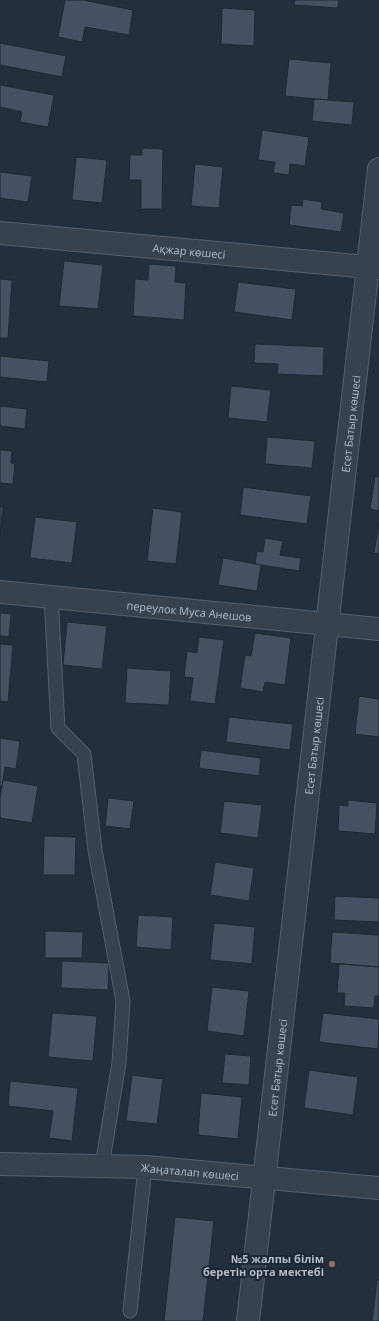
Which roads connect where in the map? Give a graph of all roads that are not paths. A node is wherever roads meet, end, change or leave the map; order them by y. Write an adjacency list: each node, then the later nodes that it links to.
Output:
1 (379, 169): 3 (street, Есет Батыр көшесі)
2 (0, 233): 3 (street, Ақжар көшесі)
3 (373, 268): 6 (street, Есет Батыр көшесі)
4 (0, 592): 5 (street, переулок Муса Анешов)
5 (51, 596): 6 (street, переулок Муса Анешов); 9 (lane)
6 (327, 623): 7 (street, переулок Муса Анешов); 11 (street, Есет Батыр көшесі)
7 (379, 629)
8 (0, 1164): 9 (street, Жаңаталап көшесі)
9 (102, 1166): 10 (street, Жаңаталап көшесі)
10 (144, 1168): 11 (street, Жаңаталап көшесі); 13 (lane)
11 (264, 1179): 12 (street, Жаңаталап көшесі); 14 (street, Есет Батыр көшесі)
12 (379, 1188)
13 (130, 1311)
14 (248, 1321)

